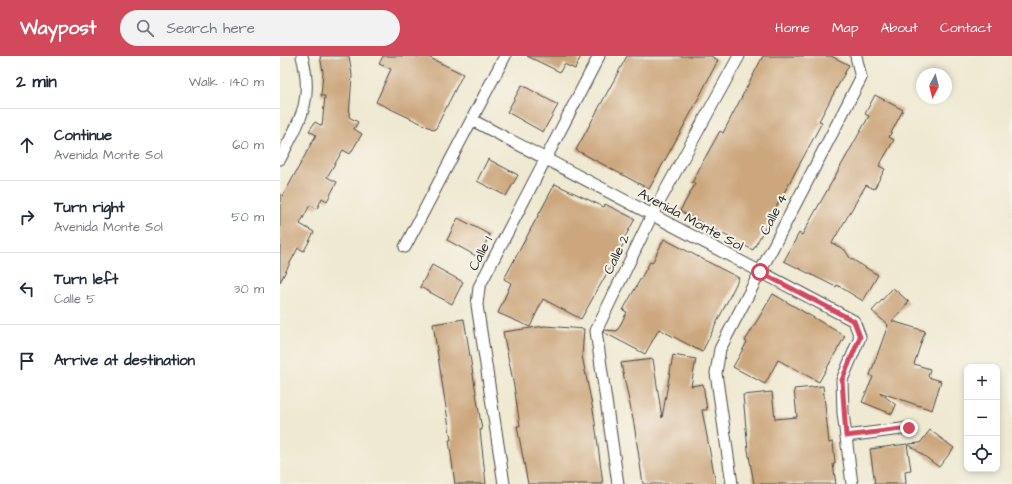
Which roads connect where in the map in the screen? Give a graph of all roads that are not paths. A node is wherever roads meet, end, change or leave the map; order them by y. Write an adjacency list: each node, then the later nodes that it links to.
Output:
1 (302, 56): 7 (street)
2 (504, 56): 6 (street)
3 (600, 56): 8 (street, Calle 1)
4 (739, 56): 9 (street, Calle 2)
5 (856, 56): 11 (street, Calle 4)
6 (472, 120): 8 (street, Avenida Monte Sol); 10 (street)
7 (280, 159)
8 (545, 159): 9 (street, Avenida Monte Sol); 14 (street, Calle 1)
9 (652, 215): 11 (street, Avenida Monte Sol); 15 (street, Calle 2)
10 (405, 247)
11 (760, 272): 13 (street, Avenida Monte Sol); 16 (street, Calle 4)
12 (909, 428): 13 (street)
13 (846, 436): 17 (street, Avenida Monte Sol)
14 (504, 484)
15 (618, 484)
16 (732, 484)
17 (852, 484)

